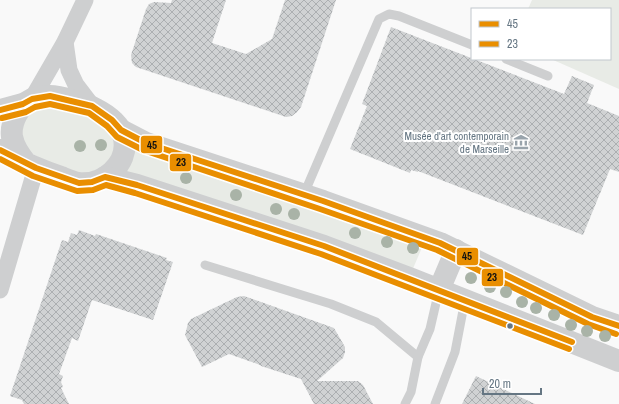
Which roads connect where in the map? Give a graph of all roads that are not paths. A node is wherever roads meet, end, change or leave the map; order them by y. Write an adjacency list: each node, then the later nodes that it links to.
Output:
1 (85, 0): 2 (street)
2 (65, 42): 6 (street); 7 (street)
3 (471, 45): 13 (lane)
4 (508, 60): 5 (lane)
5 (548, 76)
6 (28, 102): 7 (street); 8 (street); 11 (street)
7 (92, 106): 9 (street)
8 (0, 110)
9 (121, 130): 12 (street); 13 (street)
10 (0, 150): 11 (street)
11 (31, 166): 12 (street); 16 (street)
12 (105, 177): 17 (street)
13 (304, 195): 14 (street)
14 (456, 250): 17 (street); 19 (street)
15 (205, 265): 20 (lane)
16 (0, 290)
17 (439, 290): 18 (street); 20 (lane)
18 (465, 300): 21 (street); 23 (lane)
19 (619, 326)
20 (418, 357): 22 (lane)
21 (619, 361)
22 (405, 404)
23 (435, 404)

